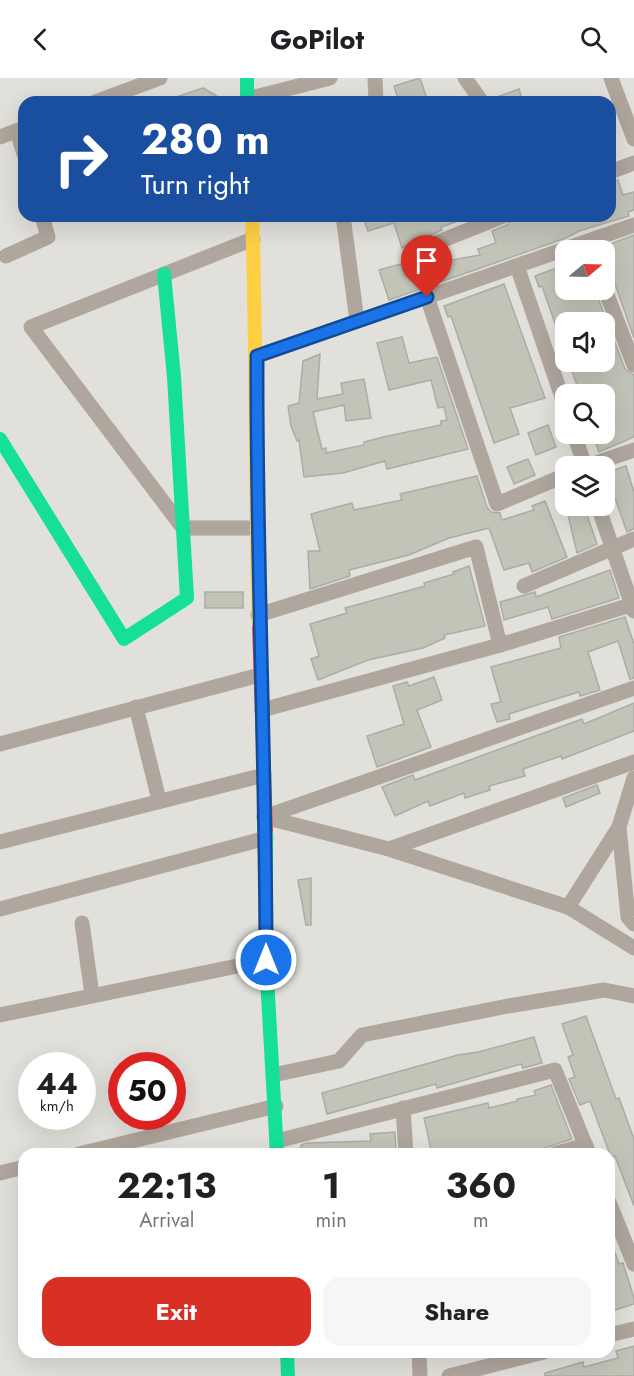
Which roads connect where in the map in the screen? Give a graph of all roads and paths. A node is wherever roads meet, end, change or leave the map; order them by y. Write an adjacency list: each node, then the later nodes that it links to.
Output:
1 (160, 78): 7 (street)
2 (247, 78): 8 (main road)
3 (330, 78): 9 (street)
4 (375, 78): 10 (street)
5 (465, 78): 11 (street)
6 (611, 78): 12 (street)
7 (111, 96)
8 (247, 96)
9 (262, 96)
10 (376, 96)
11 (478, 96)
12 (629, 106): 15 (street)
13 (18, 130): 14 (street)
14 (0, 137)
15 (634, 139)
16 (634, 163): 17 (street)
17 (616, 170)
18 (44, 222): 27 (street)
19 (252, 222): 23 (main road)
20 (344, 222): 32 (street)
21 (488, 222): 25 (street)
22 (634, 225): 24 (street)
23 (253, 239): 29 (street); 33 (main road)
24 (602, 240)
25 (411, 253)
26 (555, 255): 28 (street)
27 (6, 256)
28 (517, 266): 30 (street); 35 (street)
29 (164, 274): 41 (main road); 41 (street)
30 (427, 297): 32 (street); 39 (street)
31 (609, 300): 34 (street)
32 (357, 321): 33 (street)
33 (257, 356): 42 (main road)
34 (634, 365)
35 (557, 384)
36 (0, 439): 41 (main road)
37 (634, 450): 38 (street)
38 (615, 456)
39 (555, 480)
40 (601, 516): 44 (street)
41 (183, 528): 42 (street)
42 (256, 528): 47 (main road)
43 (634, 539): 44 (street)
44 (612, 547): 45 (street); 46 (street)
45 (524, 586)
46 (633, 607): 48 (street)
47 (258, 615): 48 (street); 49 (main road)
48 (500, 645): 52 (street)
49 (260, 675): 51 (street); 52 (main road)
50 (634, 688): 58 (street)
51 (136, 707): 53 (street); 57 (street)
52 (262, 710): 55 (main road)
53 (0, 744)
54 (634, 762): 62 (street)
55 (264, 775): 57 (street); 58 (main road)
56 (634, 778): 59 (street)
57 (159, 800): 61 (street)
58 (264, 817): 60 (main road); 62 (street)
59 (619, 826): 63 (street); 66 (street)
60 (266, 838): 64 (street); 68 (main road)
61 (0, 842)
62 (389, 849): 63 (street)
63 (568, 907): 67 (street)
64 (0, 909)
65 (82, 923): 69 (street)
66 (634, 924)
67 (634, 948)
68 (266, 960): 69 (street); 72 (main road)
69 (92, 995): 71 (street)
70 (634, 996): 72 (street)
71 (0, 1015)
72 (273, 1075): 73 (main road)
73 (276, 1106): 75 (main road); 76 (street)
74 (403, 1108): 75 (street); 77 (street); 78 (street)
75 (277, 1147)
76 (104, 1148)
77 (406, 1148)
78 (588, 1148)
79 (18, 1168): 80 (street)
80 (0, 1173)
81 (615, 1217): 82 (street)
82 (634, 1264)
83 (634, 1329): 84 (street)
84 (615, 1334)
85 (287, 1358): 88 (main road)
86 (419, 1358): 89 (street)
87 (520, 1358): 90 (street)
88 (288, 1376)
89 (420, 1376)
90 (448, 1376)

